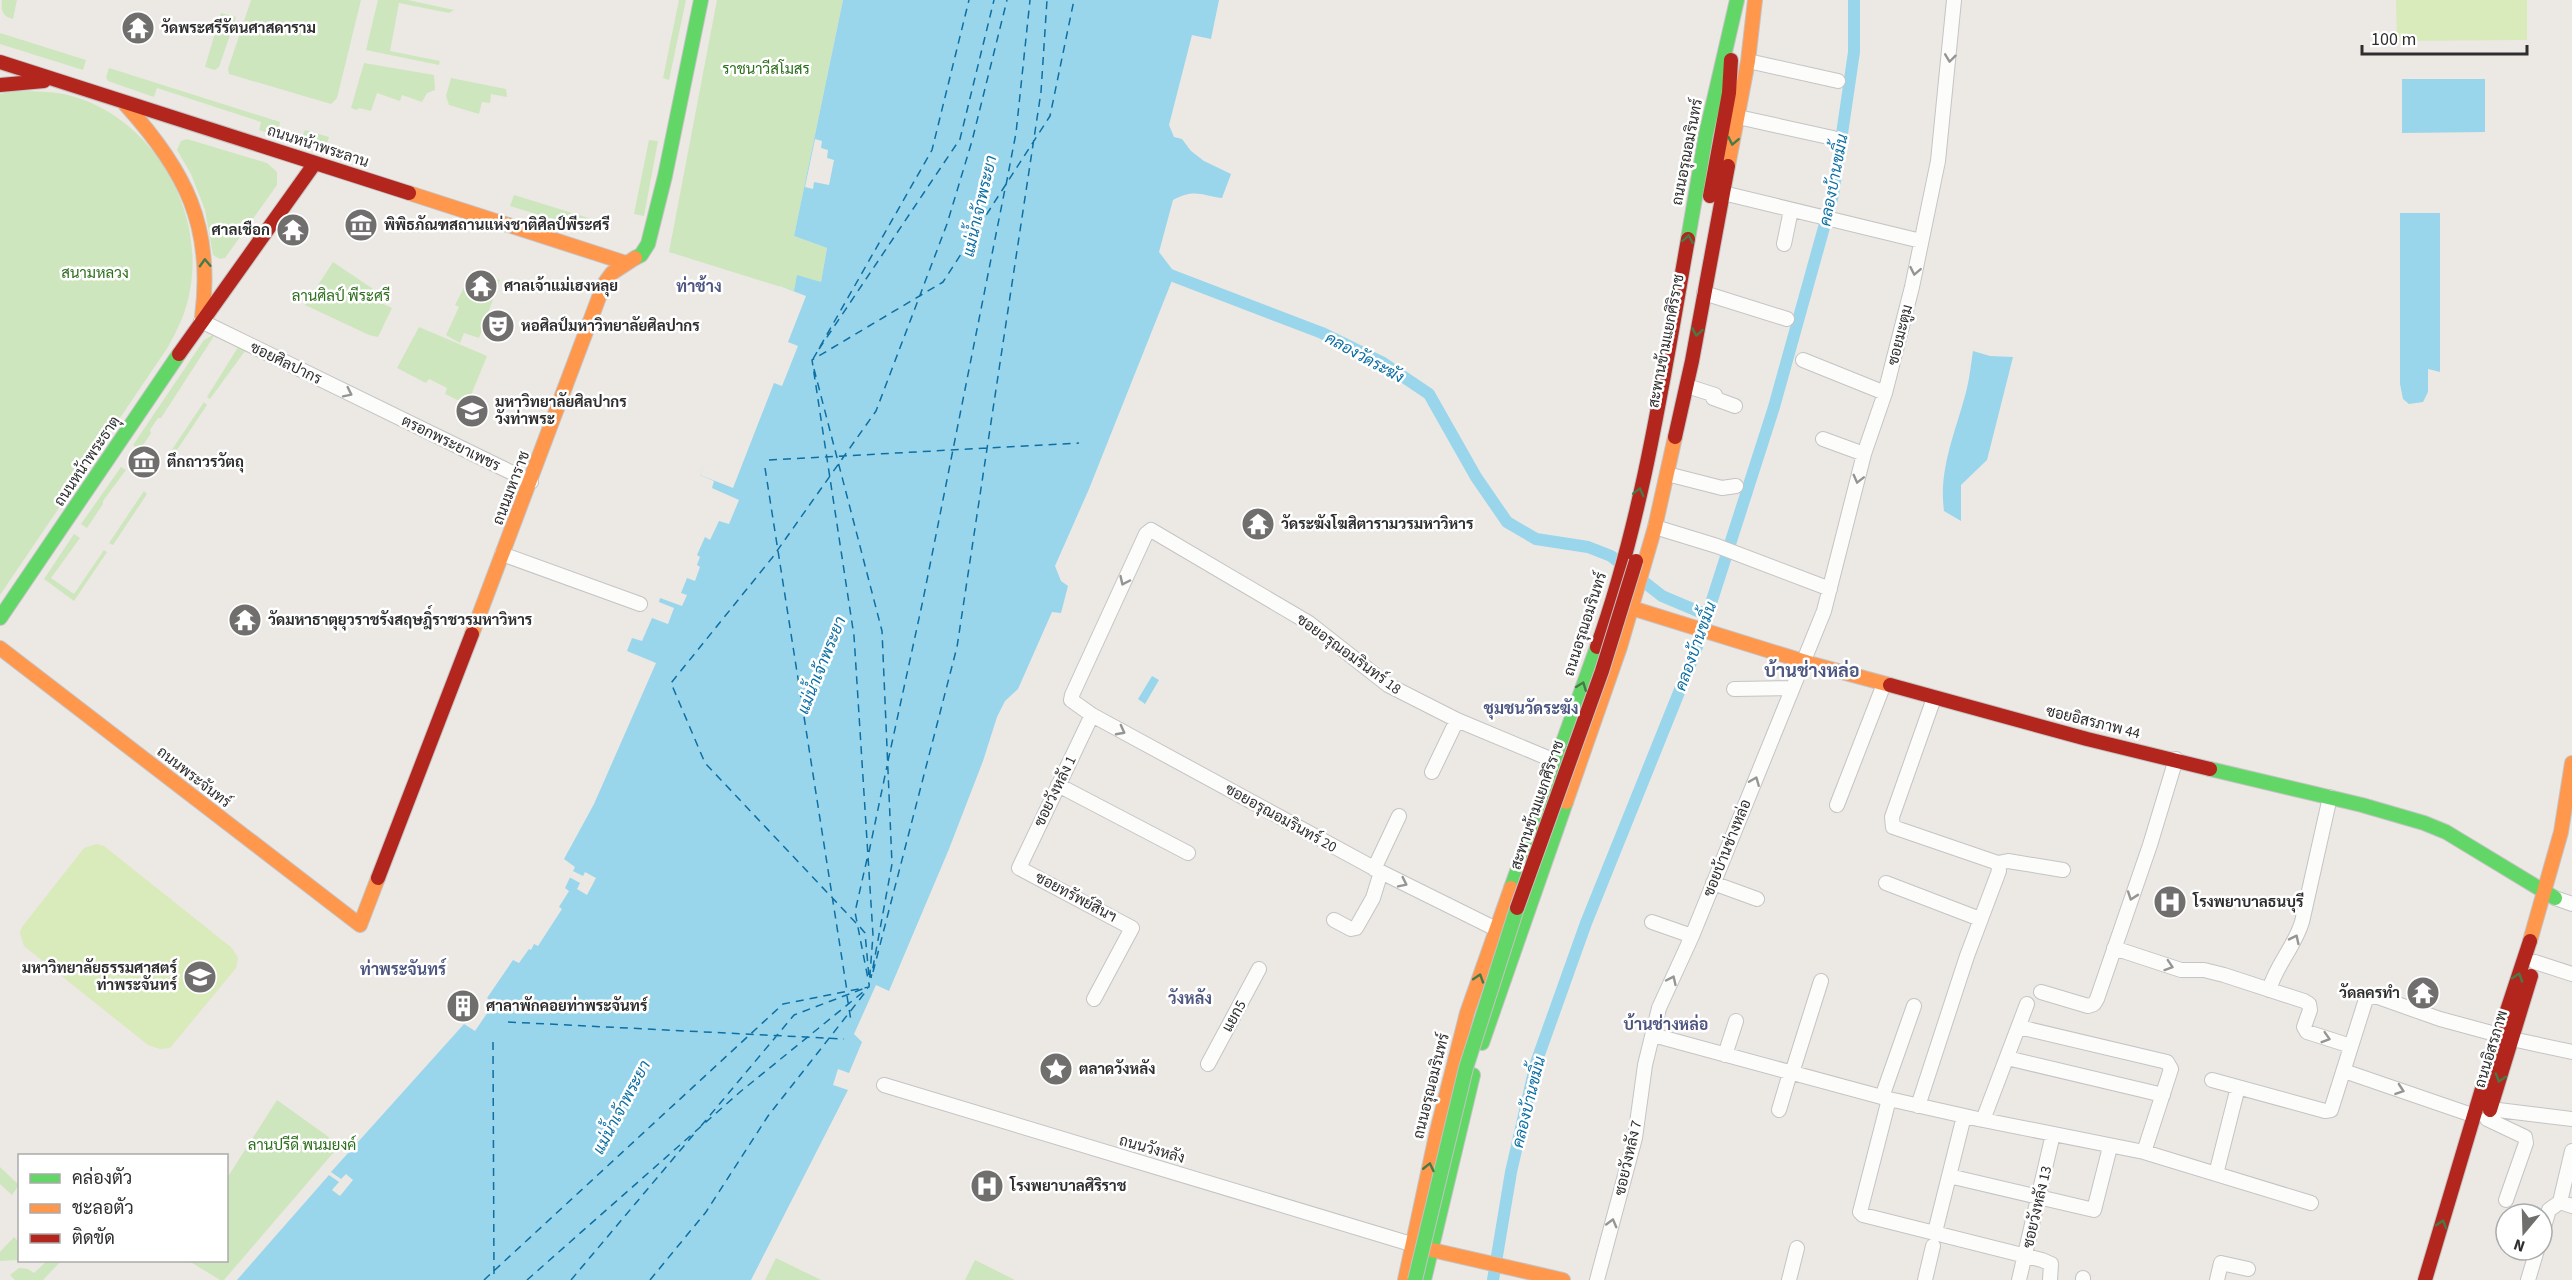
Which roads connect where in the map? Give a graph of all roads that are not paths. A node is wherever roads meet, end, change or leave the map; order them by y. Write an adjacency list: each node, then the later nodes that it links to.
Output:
1 (701, 0): 19 (main road, ถนนมหาราช)
2 (1954, 0): 17 (street, ซอยมะตูม, one-way to 17)
3 (1736, 4): 10 (main road, สะพานข้ามแยกศิริราช); 36 (main road, ถนนอรุณอมรินทร์, one-way to 3)
4 (1755, 6): 5 (main road); 10 (main road, สะพานข้ามแยกศิริราช)
5 (1748, 61): 8 (street); 12 (main road)
6 (0, 62): 7 (main road, ถนนหน้าพระลาน)
7 (55, 80): 9 (main road); 11 (main road, ถนนหน้าพระลาน)
8 (1838, 81)
9 (0, 85)
10 (1729, 93): 125 (main road, สะพานข้ามแยกศิริราช, bridge)
11 (123, 102): 14 (main road, ถนนหน้าพระลาน); 22 (main road, ถนนหน้าพระธาตุ, one-way to 11)
12 (1737, 117): 13 (street); 15 (main road, one-way to 15)
13 (1833, 138)
14 (315, 163): 19 (main road, ถนนหน้าพระลาน); 22 (main road, ถนนหน้าพระธาตุ)
15 (1723, 193): 16 (street); 20 (main road)
16 (1791, 210): 17 (street); 18 (street)
17 (1921, 241): 25 (street, ซอยมะตูม, one-way to 25)
18 (1784, 244)
19 (626, 263): 31 (main road, ถนนมหาราช)
20 (1704, 293): 21 (street); 24 (main road, one-way to 24)
21 (1787, 319)
22 (201, 321): 26 (street, ซอยศิลปากร, one-way to 26); 39 (main road, ถนนหน้าพระธาตุ)
23 (1803, 360): 25 (street)
24 (1687, 386): 27 (street); 30 (main road)
25 (1885, 393): 29 (street, ซอยมะตูม)
26 (371, 404): 31 (street, ตรอกพระยาเพชร)
27 (1735, 406)
28 (1823, 439): 29 (street)
29 (1864, 454): 35 (street, ซอยมะตูม, one-way to 35)
30 (1668, 474): 32 (street); 33 (main road)
31 (531, 482): 34 (main road, ถนนมหาราช)
32 (1736, 486)
33 (1655, 527): 35 (street); 38 (main road)
34 (502, 554): 37 (street); 72 (main road, ถนนมหาราช)
35 (1830, 589): 41 (street, ซอยมะตูม)
36 (1611, 601): 38 (main road, ซอยอิสรภาพ 44); 50 (main road, ถนนอรุณอมรินทร์, one-way to 36)
37 (640, 604)
38 (1633, 609): 41 (main road, ซอยอิสรภาพ 44); 52 (main road)
39 (0, 618)
40 (0, 648): 72 (main road, ถนนพระจันทร์)
41 (1805, 662): 42 (main road, ซอยอิสรภาพ 44); 43 (street, ซอยบ้านช่างหล่อ)
42 (1884, 684): 45 (main road, ซอยอิสรภาพ 44); 56 (street)
43 (1791, 688): 44 (street); 64 (street, ซอยบ้านช่างหล่อ, one-way to 43)
44 (1734, 689)
45 (1934, 698): 49 (main road, ซอยอิสรภาพ 44); 60 (street)
46 (1071, 700): 47 (street, ซอยอรุณอมรินทร์ 20); 48 (street, ซอยอรุณอมรินทร์ 18, one-way to 46)
47 (1092, 715): 54 (street, ซอยวังหลัง 1); 63 (street, ซอยอรุณอมรินทร์ 20, one-way to 63)
48 (1457, 720): 50 (street, ซอยอรุณอมรินทร์ 18); 53 (street)
49 (2176, 759): 55 (main road, ซอยอิสรภาพ 44); 75 (street, one-way to 75)
50 (1555, 761): 52 (main road); 73 (main road, ถนนอรุณอมรินทร์)
51 (2572, 763): 66 (main road)
52 (1577, 770): 120 (main road)
53 (1432, 772)
54 (1058, 785): 59 (street); 61 (street, ซอยวังหลัง 1)
55 (2330, 797): 66 (main road, ซอยอิสรภาพ 44); 80 (street, one-way to 55)
56 (1837, 805)
57 (1399, 816): 63 (street)
58 (2572, 826): 66 (main road, ถนนอิสรภาพ)
59 (1188, 853)
60 (1998, 862): 62 (street); 69 (street)
61 (1019, 868): 82 (street, ซอยทรัพย์สินฯ)
62 (2063, 870)
63 (1378, 871): 70 (street); 73 (street, ซอยอรุณอมรินทร์ 20, one-way to 73)
64 (1713, 883): 67 (street); 74 (street, ซอยบ้านช่างหล่อ)
65 (1886, 883): 69 (street)
66 (2550, 895): 68 (street); 76 (main road, ถนนอิสรภาพ); 88 (main road, one-way to 66)
67 (1758, 898)
68 (2572, 904)
69 (1980, 919): 101 (street)
70 (1334, 920)
71 (1652, 922): 74 (street)
72 (364, 929)
73 (1496, 929): 118 (main road, ถนนอรุณอมรินทร์, one-way to 73)
74 (1692, 936): 87 (street, ซอยบ้านช่างหล่อ, one-way to 74)
75 (2114, 948): 80 (street, one-way to 80); 81 (street)
76 (2535, 962): 78 (street); 88 (main road, ถนนอิสรภาพ)
77 (1259, 969): 93 (street, แยก5)
78 (2572, 974)
79 (1821, 981): 95 (street)
80 (2269, 990): 89 (street, one-way to 89)
81 (2041, 992)
82 (1094, 999)
83 (2027, 1004): 86 (street)
84 (1914, 1006): 100 (street)
85 (1736, 1021): 91 (street)
86 (2019, 1027): 92 (street); 99 (street)
87 (1653, 1035): 91 (street); 128 (street, ซอยวังหลัง 7, one-way to 87)
88 (2505, 1037): 89 (street); 90 (street); 103 (main road, ถนนอิสรภาพ)
89 (2351, 1046): 94 (street)
90 (2572, 1052)
91 (1725, 1055): 95 (street)
92 (2007, 1058): 99 (street); 106 (street)
93 (1208, 1064)
94 (2344, 1071): 98 (street); 103 (street, one-way to 103)
95 (1791, 1073): 100 (street); 102 (street)
96 (2212, 1080): 98 (street)
97 (884, 1085): 118 (street, ถนนวังหลัง)
98 (2238, 1087): 111 (street)
99 (2163, 1095): 110 (street)
100 (1885, 1098): 101 (street); 117 (street)
101 (1918, 1106): 104 (street)
102 (1779, 1110)
103 (2484, 1115): 105 (street); 114 (street); 134 (main road, one-way to 103); 135 (main road, ถนนอิสรภาพ)
104 (1964, 1116): 106 (street); 112 (street)
105 (2572, 1119)
106 (1983, 1120): 107 (street)
107 (2053, 1134): 108 (street); 113 (street, ซอยวังหลัง 13)
108 (2110, 1147): 110 (street); 113 (street)
109 (2572, 1151): 116 (street)
110 (2144, 1152): 111 (street)
111 (2216, 1174): 115 (street)
112 (1949, 1176): 113 (street); 117 (street)
113 (2039, 1197): 121 (street, ซอยวังหลัง 13)
114 (2506, 1200)
115 (2311, 1203)
116 (2566, 1204)
117 (1934, 1239): 121 (street); 130 (street)
118 (1411, 1244): 120 (main road); 124 (main road, ถนนอรุณอมรินทร์)
119 (1797, 1248): 129 (street)
120 (1430, 1251): 126 (main road); 127 (main road)
121 (2026, 1255): 131 (street, ซอยวังหลัง 13); 132 (street)
122 (2533, 1262): 136 (street)
123 (2248, 1269): 133 (street)
124 (1405, 1280)
125 (1415, 1280)
126 (1424, 1280)
127 (1563, 1280)
128 (1597, 1280)
129 (1789, 1280)
130 (1925, 1280)
131 (2019, 1280)
132 (2049, 1280)
133 (2217, 1280)
134 (2425, 1280)
135 (2437, 1280)
136 (2528, 1280)

